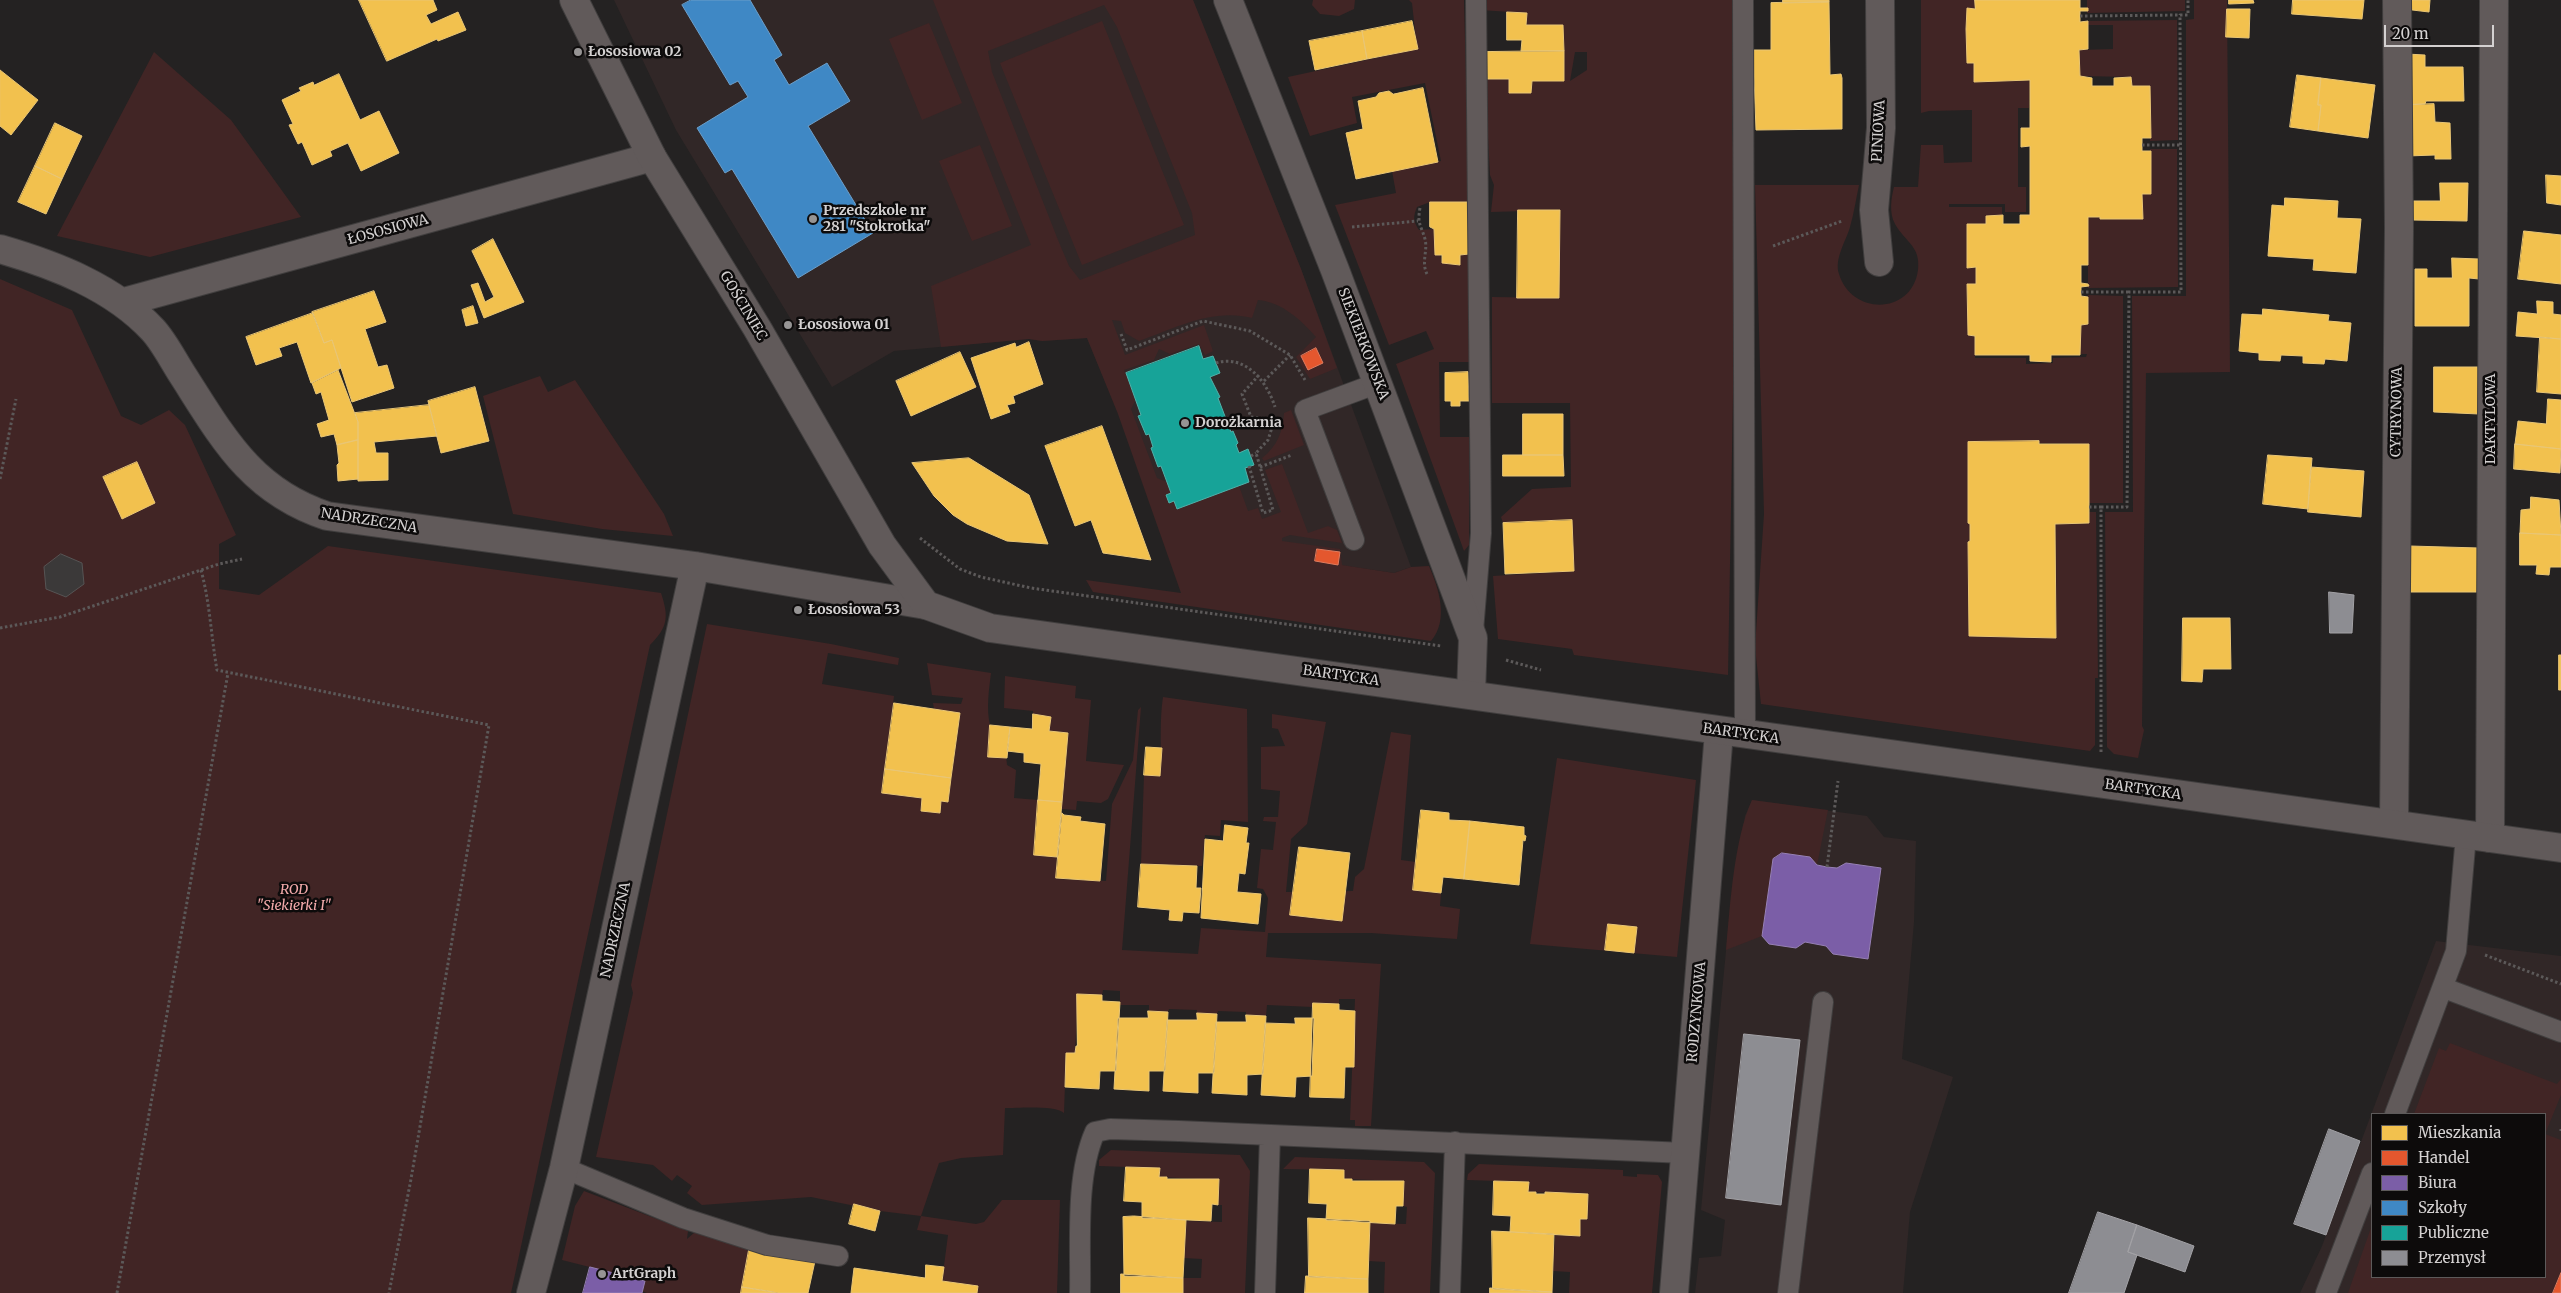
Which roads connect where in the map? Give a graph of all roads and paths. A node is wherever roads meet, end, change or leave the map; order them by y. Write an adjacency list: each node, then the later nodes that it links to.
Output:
1 (574, 0): 13 (street, GOŚCINIEC)
2 (1228, 0): 29 (street, SIEKIERKOWSKA)
3 (1476, 0): 45 (lane)
4 (1743, 0): 19 (lane)
5 (1880, 0): 15 (street, PINIOWA)
6 (2188, 0): 9 (path)
7 (2397, 0): 52 (street, CYTRYNOWA)
8 (2494, 0): 53 (street, DAKTYLOWA)
9 (2180, 15): 10 (path); 12 (path)
10 (2080, 16)
11 (2142, 145): 12 (path)
12 (2182, 146): 23 (path)
13 (652, 157): 24 (street, ŁOSOSIOWA); 43 (street, GOŚCINIEC)
14 (1420, 208): 16 (path)
15 (1874, 210): 19 (path); 20 (street, PINIOWA)
16 (1418, 221): 17 (path); 21 (path)
17 (1344, 228)
18 (0, 249): 24 (street, NADRZECZNA)
19 (1743, 256): 49 (lane)
20 (1879, 262)
21 (1427, 274)
22 (2081, 292): 23 (path)
23 (2129, 292): 37 (path)
24 (124, 302): 41 (street, NADRZECZNA)
25 (1122, 334): 28 (path)
26 (1216, 363): 27 (path)
27 (1259, 375): 28 (path); 31 (path)
28 (1264, 381): 31 (path)
29 (1378, 382): 39 (lane); 45 (street, SIEKIERKOWSKA)
30 (16, 398): 35 (path)
31 (1275, 420): 32 (path)
32 (1256, 454): 33 (path); 34 (path)
33 (1251, 456)
34 (1249, 466)
35 (0, 479)
36 (2089, 506): 37 (path)
37 (2101, 507): 50 (path)
38 (918, 536): 45 (path)
39 (1354, 540)
40 (242, 559): 42 (path)
41 (695, 566): 43 (street, NADRZECZNA); 65 (street, NADRZECZNA)
42 (201, 570): 44 (path); 47 (path)
43 (926, 605): 48 (street, BARTYCKA)
44 (0, 628)
45 (1473, 644): 46 (path); 48 (street, SIEKIERKOWSKA)
46 (1545, 671)
47 (228, 673): 68 (path); 69 (path)
48 (1471, 694): 49 (street, BARTYCKA)
49 (1732, 733): 52 (street, BARTYCKA); 64 (street, RODZYNKOWA)
50 (2101, 758)
51 (1834, 812): 55 (path)
52 (2394, 824): 53 (street, BARTYCKA)
53 (2478, 836): 54 (street, BARTYCKA); 58 (lane)
54 (2561, 848)
55 (1827, 867)
56 (2482, 954): 57 (path)
57 (2561, 984)
58 (2444, 988): 60 (lane); 61 (lane)
59 (1823, 1002): 75 (lane)
60 (2561, 1032)
61 (2395, 1113)
62 (1270, 1135): 63 (lane); 71 (lane); 72 (lane)
63 (1455, 1142): 64 (lane); 73 (lane)
64 (1685, 1153): 74 (street, RODZYNKOWA)
65 (564, 1168): 67 (lane); 70 (street, NADRZECZNA)
66 (2371, 1176): 76 (lane)
67 (838, 1256)
68 (117, 1293)
69 (389, 1293)
70 (531, 1293)
71 (1080, 1293)
72 (1265, 1293)
73 (1450, 1293)
74 (1674, 1293)
75 (1788, 1293)
76 (2326, 1293)

